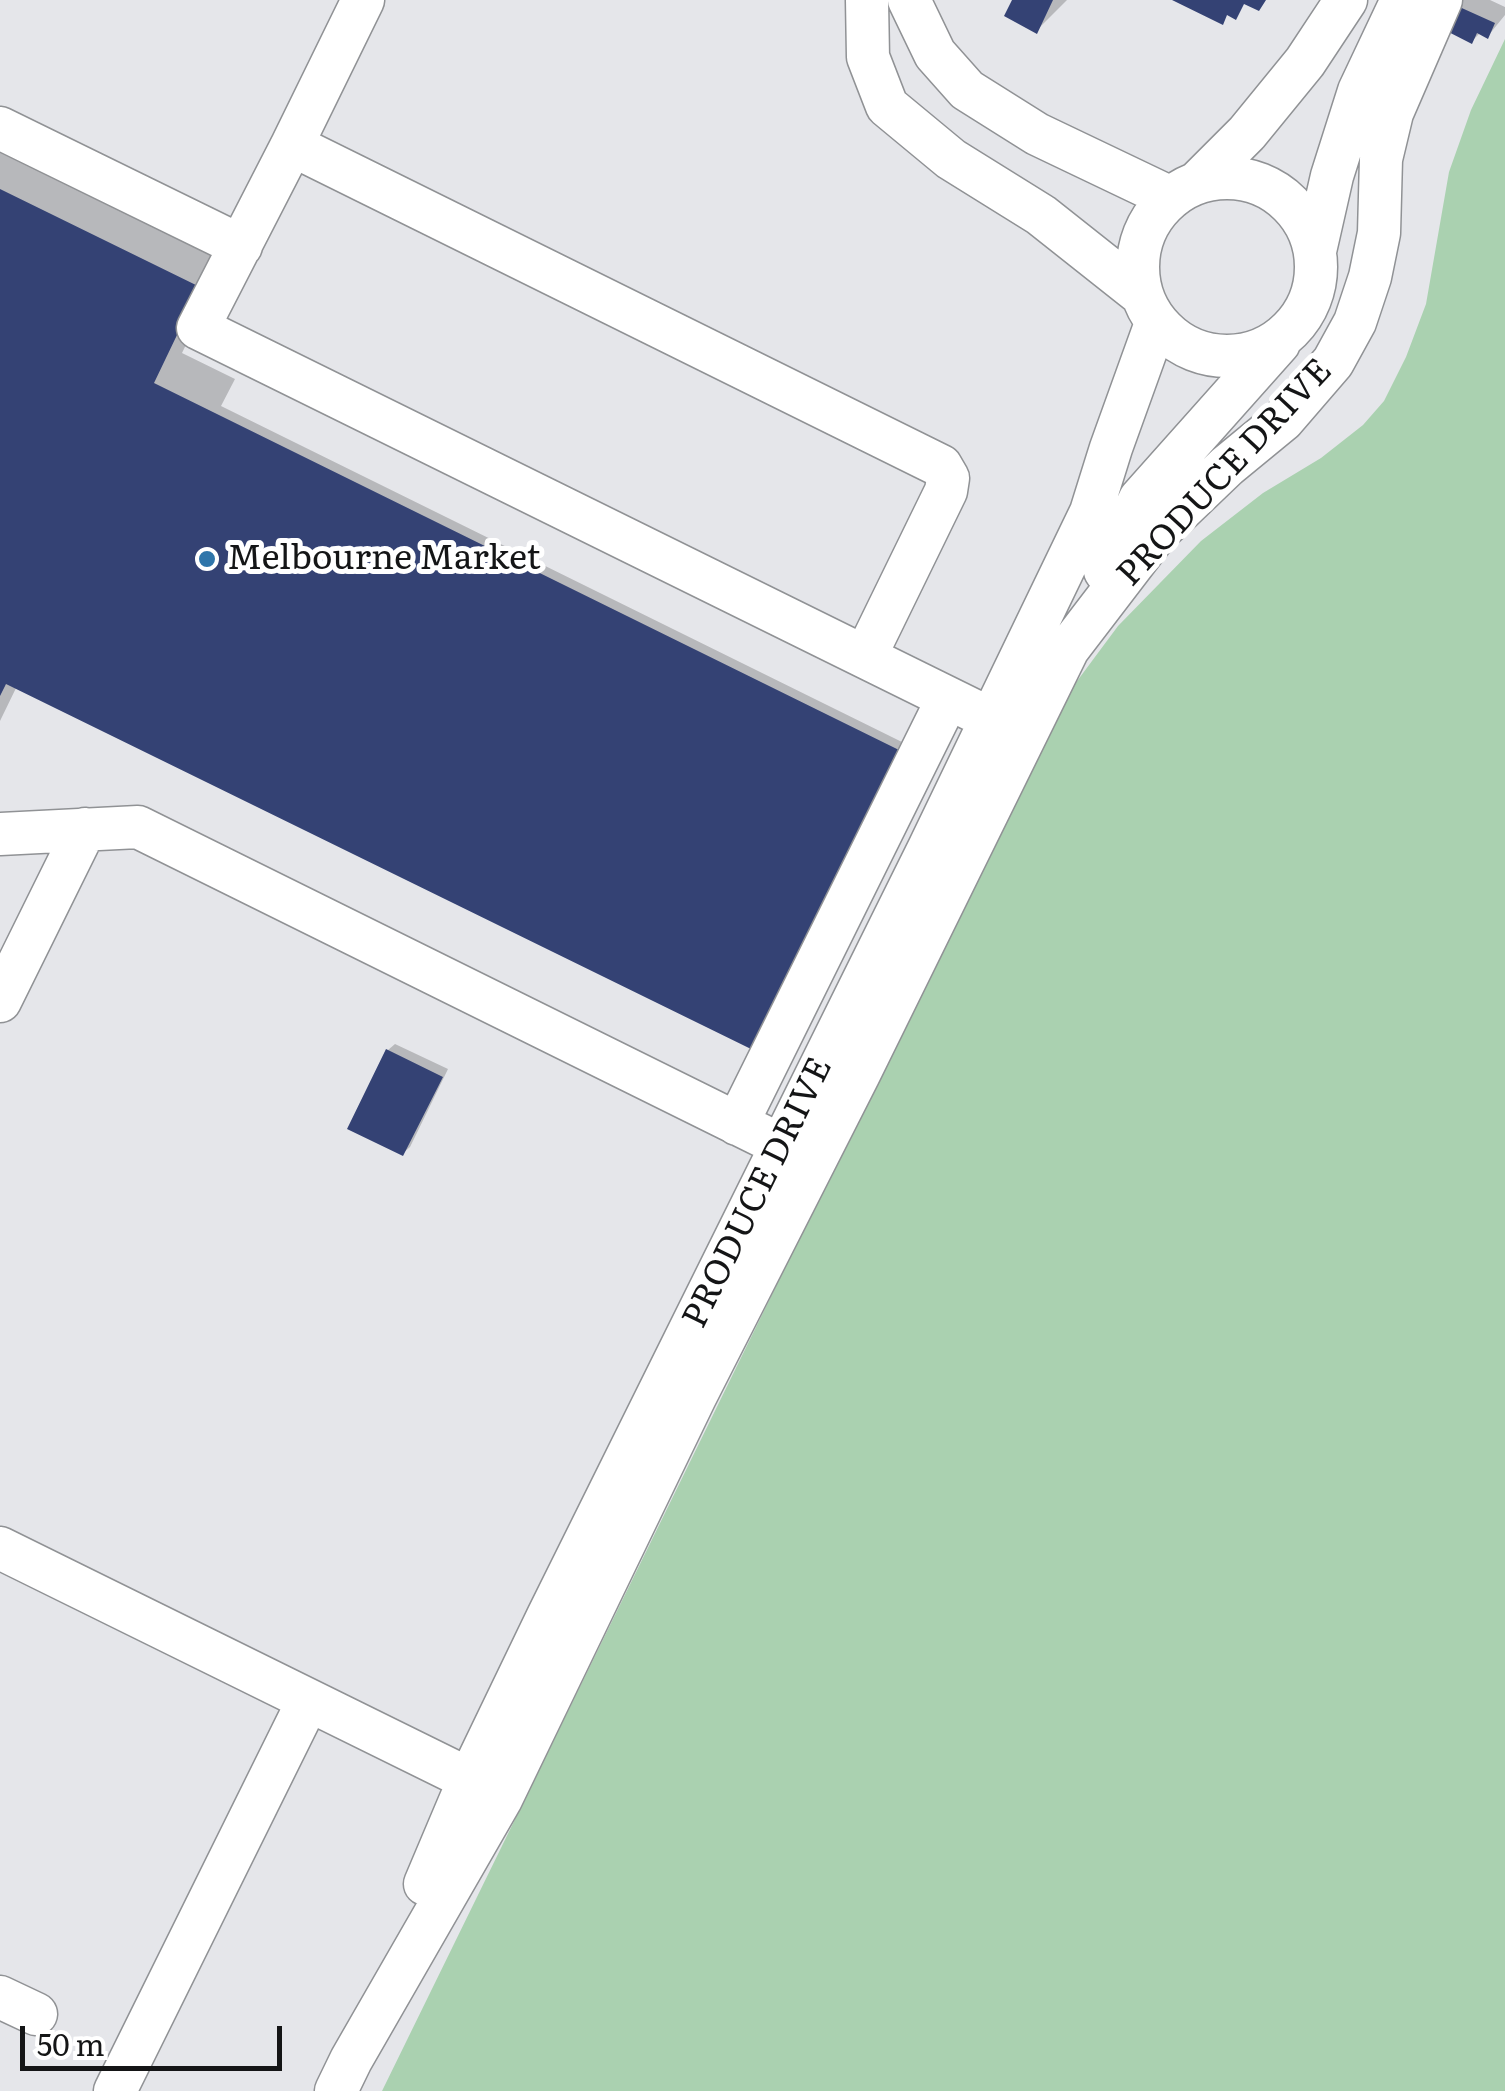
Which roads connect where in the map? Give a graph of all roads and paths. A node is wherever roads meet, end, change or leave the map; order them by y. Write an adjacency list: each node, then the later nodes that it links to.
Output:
1 (363, 0): 8 (lane)
2 (867, 0): 12 (lane)
3 (909, 0): 9 (lane)
4 (1346, 0): 9 (lane)
5 (1402, 0): 11 (lane)
6 (1441, 0): 14 (lane, PRODUCE DRIVE)
7 (0, 128): 10 (lane)
8 (292, 146): 10 (lane); 15 (lane)
9 (1184, 190): 11 (lane); 12 (lane)
10 (241, 246): 15 (lane)
11 (1315, 251): 13 (lane)
12 (1149, 309): 13 (lane); 17 (lane, PRODUCE DRIVE)
13 (1289, 332): 14 (lane, PRODUCE DRIVE)
14 (1068, 649): 17 (lane, PRODUCE DRIVE)
15 (865, 657): 16 (lane)
16 (948, 698): 17 (lane); 21 (lane)
17 (1008, 728): 22 (lane, PRODUCE DRIVE)
18 (85, 829): 19 (lane); 20 (lane); 21 (lane)
19 (0, 834)
20 (0, 1001)
21 (737, 1124): 22 (lane)
22 (798, 1153): 25 (lane, PRODUCE DRIVE)
23 (0, 1548): 24 (lane)
24 (308, 1700): 25 (lane); 27 (lane)
25 (486, 1787): 26 (lane, PRODUCE DRIVE)
26 (344, 2076)
27 (115, 2091)

